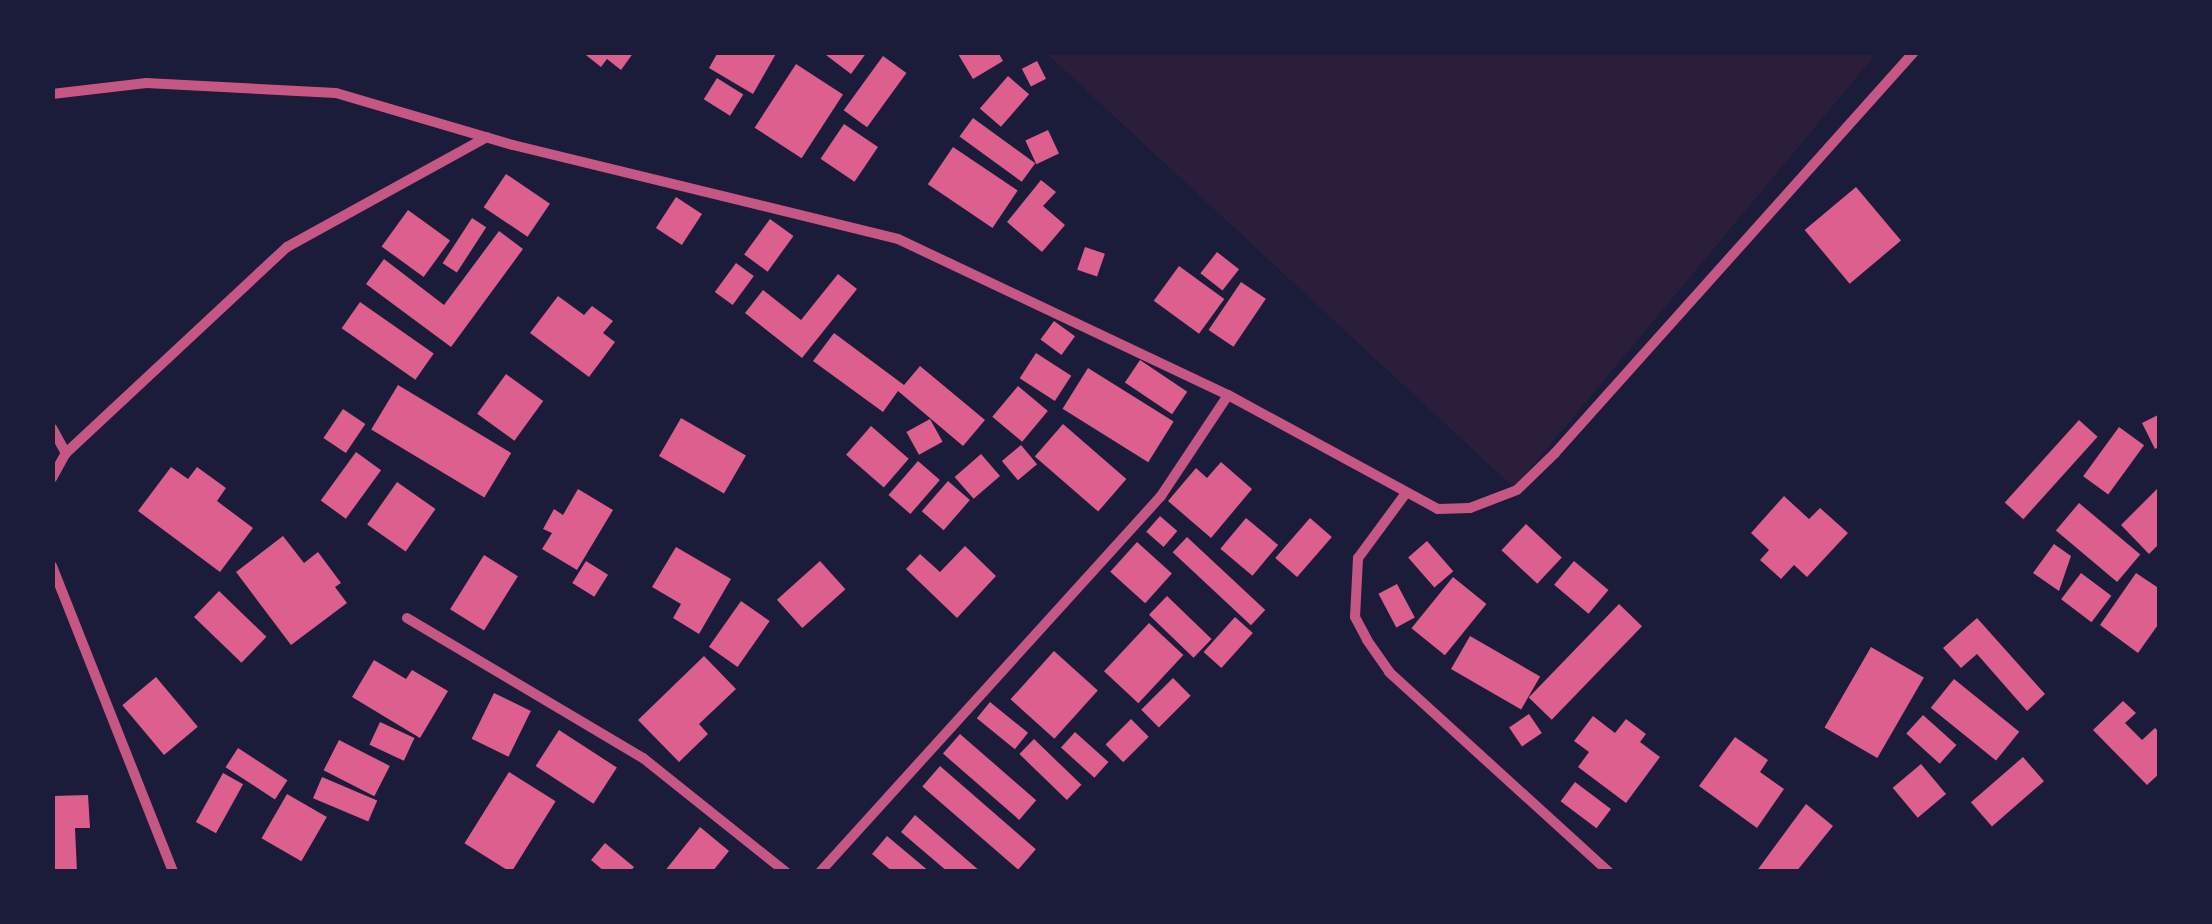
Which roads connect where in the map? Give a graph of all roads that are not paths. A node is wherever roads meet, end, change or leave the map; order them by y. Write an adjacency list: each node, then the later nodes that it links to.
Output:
1 (1914, 52): 8 (street)
2 (52, 94): 3 (street)
3 (488, 137): 4 (street); 6 (street)
4 (1228, 395): 8 (street); 13 (street)
5 (52, 428): 6 (street)
6 (66, 453): 7 (street)
7 (52, 478)
8 (1406, 493): 14 (street)
9 (52, 566): 11 (street)
10 (407, 618): 12 (street)
11 (173, 872)
12 (786, 872)
13 (820, 872)
14 (1609, 872)

